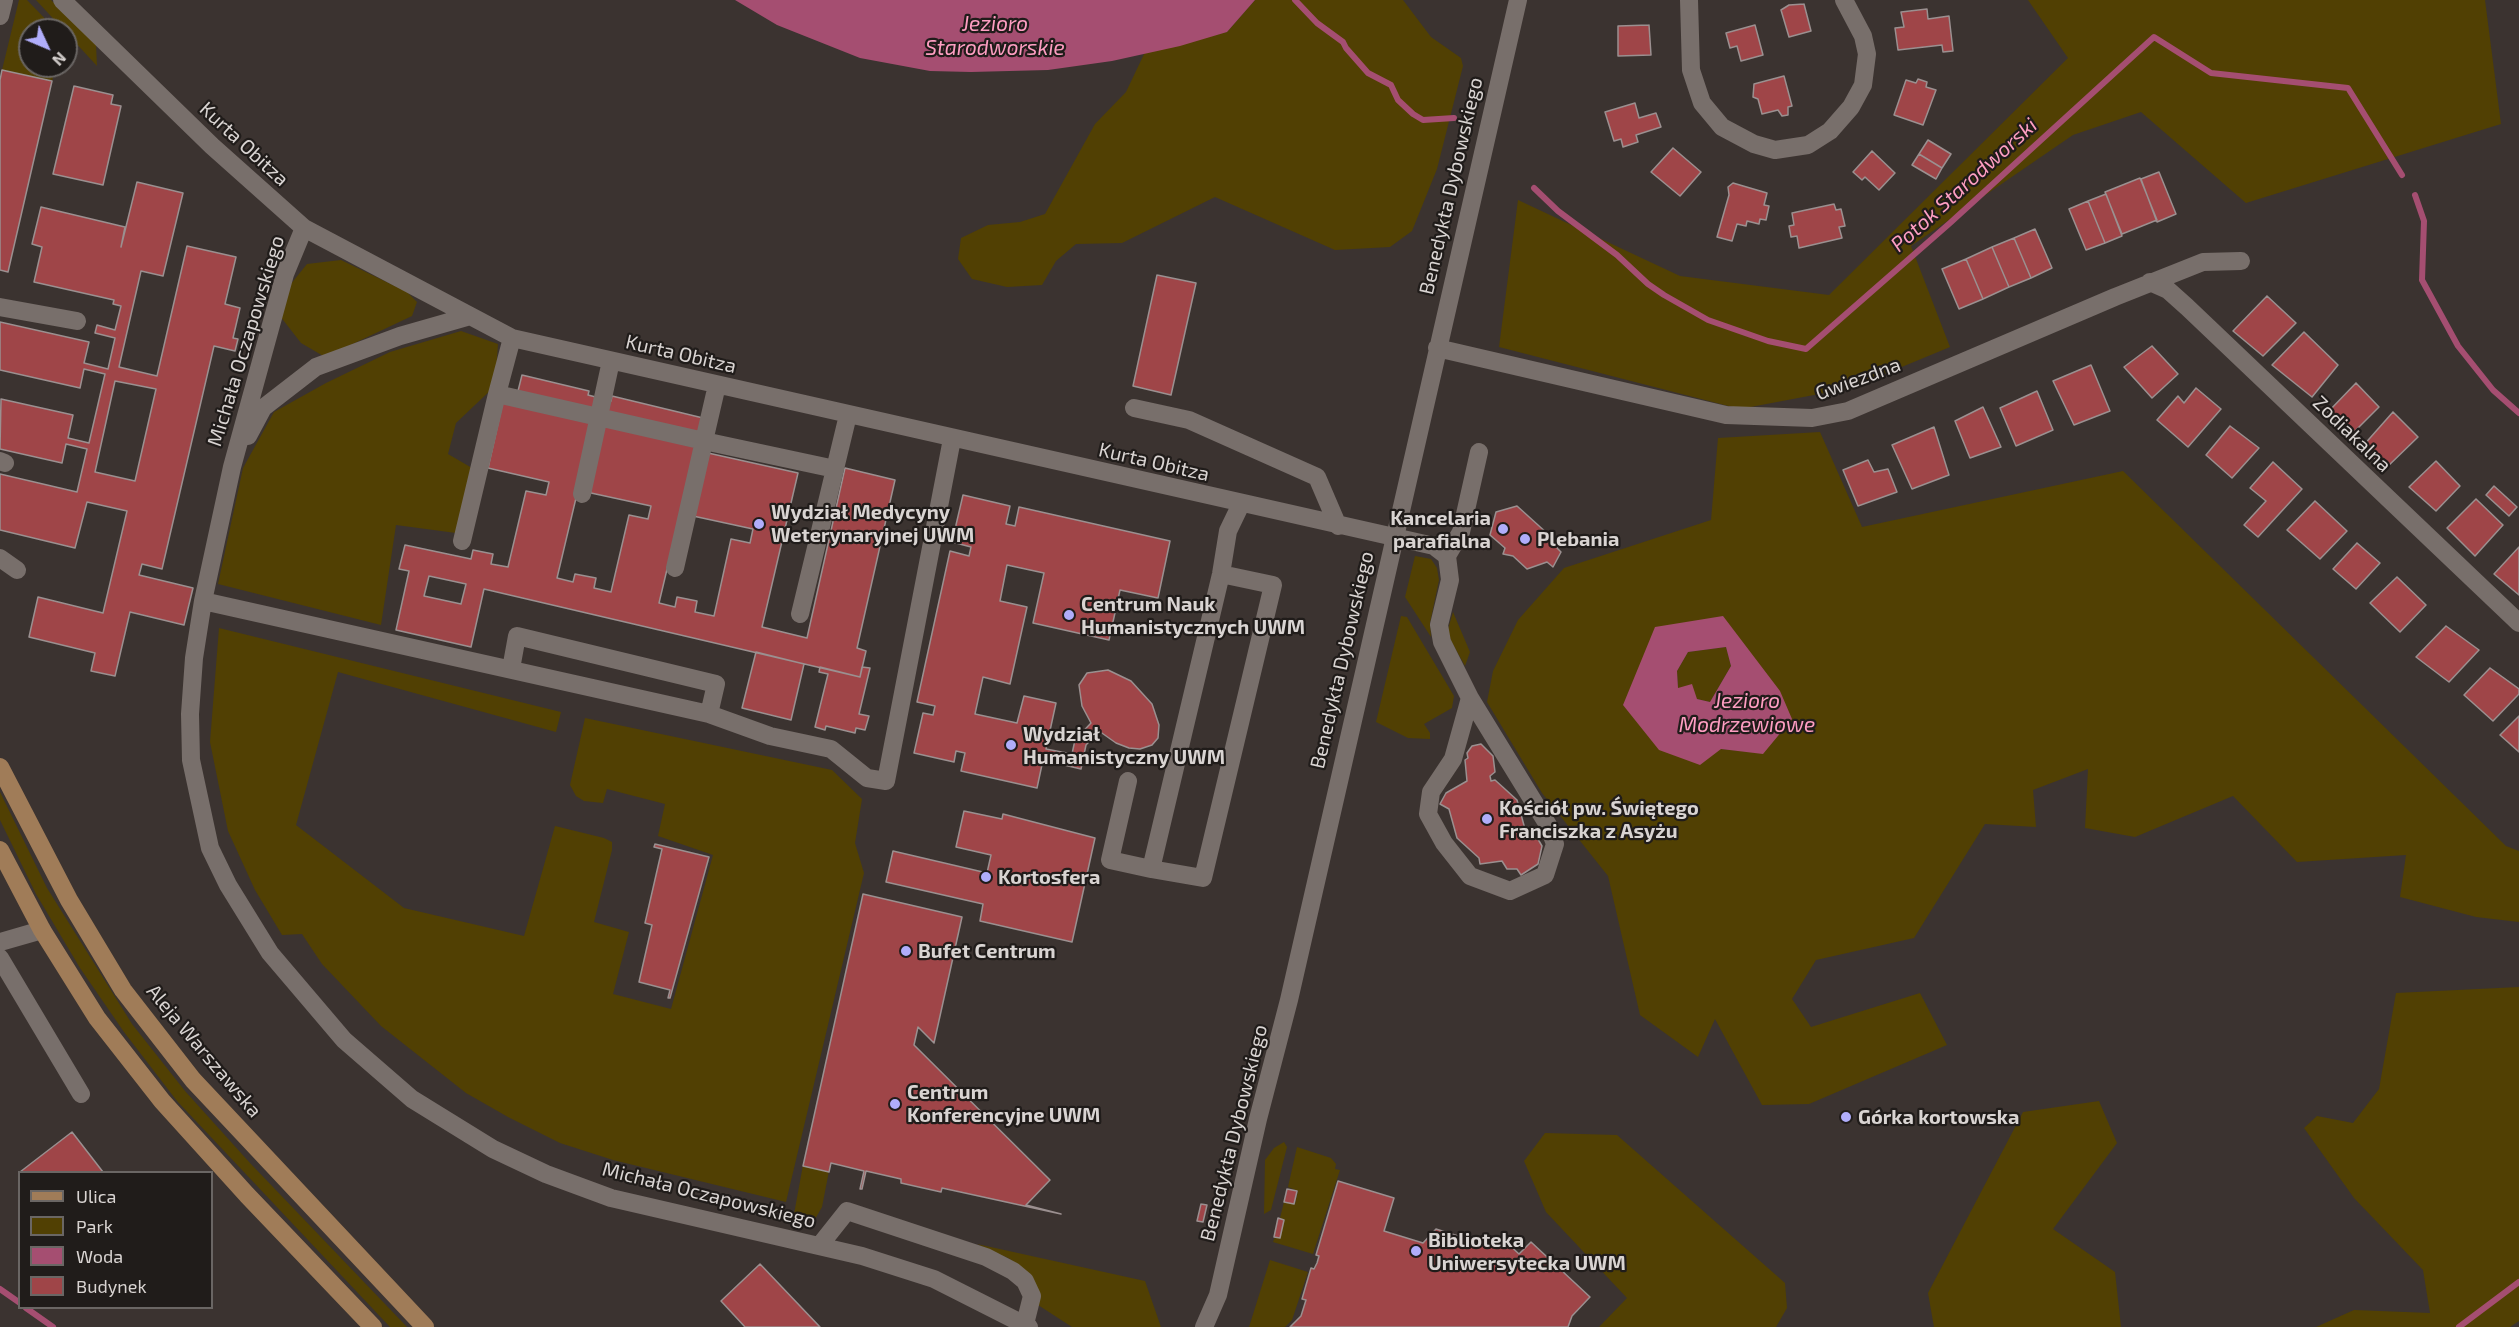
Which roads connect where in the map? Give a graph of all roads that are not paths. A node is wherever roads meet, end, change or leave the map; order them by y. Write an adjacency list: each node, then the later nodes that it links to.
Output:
1 (4, 0): 6 (street)
2 (62, 0): 7 (street, Kurta Obitza)
3 (1518, 0): 14 (street, Benedykta Dybowskiego)
4 (1689, 0): 5 (street)
5 (1844, 0)
6 (0, 16)
7 (304, 228): 11 (street, Kurta Obitza); 24 (street, Michała Oczapowskiego)
8 (2241, 261): 9 (street, Gwiezdna)
9 (2151, 282): 14 (street, Gwiezdna); 38 (street, Zodiakalna)
10 (0, 307): 12 (street)
11 (470, 316): 13 (street, Kurta Obitza); 24 (street, Michała Oczapowskiego)
12 (77, 321)
13 (512, 338): 15 (street, Kurta Obitza); 17 (street)
14 (1437, 348): 29 (street, Benedykta Dybowskiego)
15 (611, 361): 16 (street, Kurta Obitza); 20 (street)
16 (717, 385): 19 (street, Kurta Obitza); 22 (street)
17 (497, 394): 20 (street); 30 (street)
18 (1134, 408): 28 (street)
19 (848, 415): 21 (street, Kurta Obitza); 25 (street)
20 (599, 417): 22 (street); 26 (street)
21 (952, 439): 27 (street, Kurta Obitza); 41 (street)
22 (704, 441): 25 (street); 33 (street)
23 (1479, 452): 31 (street)
24 (231, 467): 36 (street, Michała Oczapowskiego)
25 (835, 469): 37 (street)
26 (582, 494)
27 (1241, 504): 28 (street, Kurta Obitza); 35 (street)
28 (1338, 526): 29 (street, Kurta Obitza)
29 (1393, 538): 31 (street, Kurta Obitza); 54 (street, Benedykta Dybowskiego)
30 (462, 541)
31 (1447, 556): 40 (street)
32 (0, 558): 34 (street)
33 (675, 568)
34 (16, 570)
35 (1221, 574): 45 (street); 45 (street)
36 (203, 601): 39 (street); 50 (street, Michała Oczapowskiego)
37 (800, 614)
38 (2519, 623)
39 (511, 669): 41 (street); 41 (street)
40 (1470, 698): 40 (street)
41 (709, 714)
42 (0, 767): 53 (main road, Aleja Warszawska)
43 (1128, 781): 45 (street)
44 (0, 850): 46 (main road)
45 (1151, 869)
46 (42, 930): 47 (street); 52 (main road)
47 (0, 942)
48 (0, 958): 49 (street)
49 (81, 1094)
50 (820, 1245): 51 (street, Michała Oczapowskiego); 51 (street)
51 (1027, 1326)
52 (373, 1327)
53 (425, 1327)
54 (1204, 1327)

